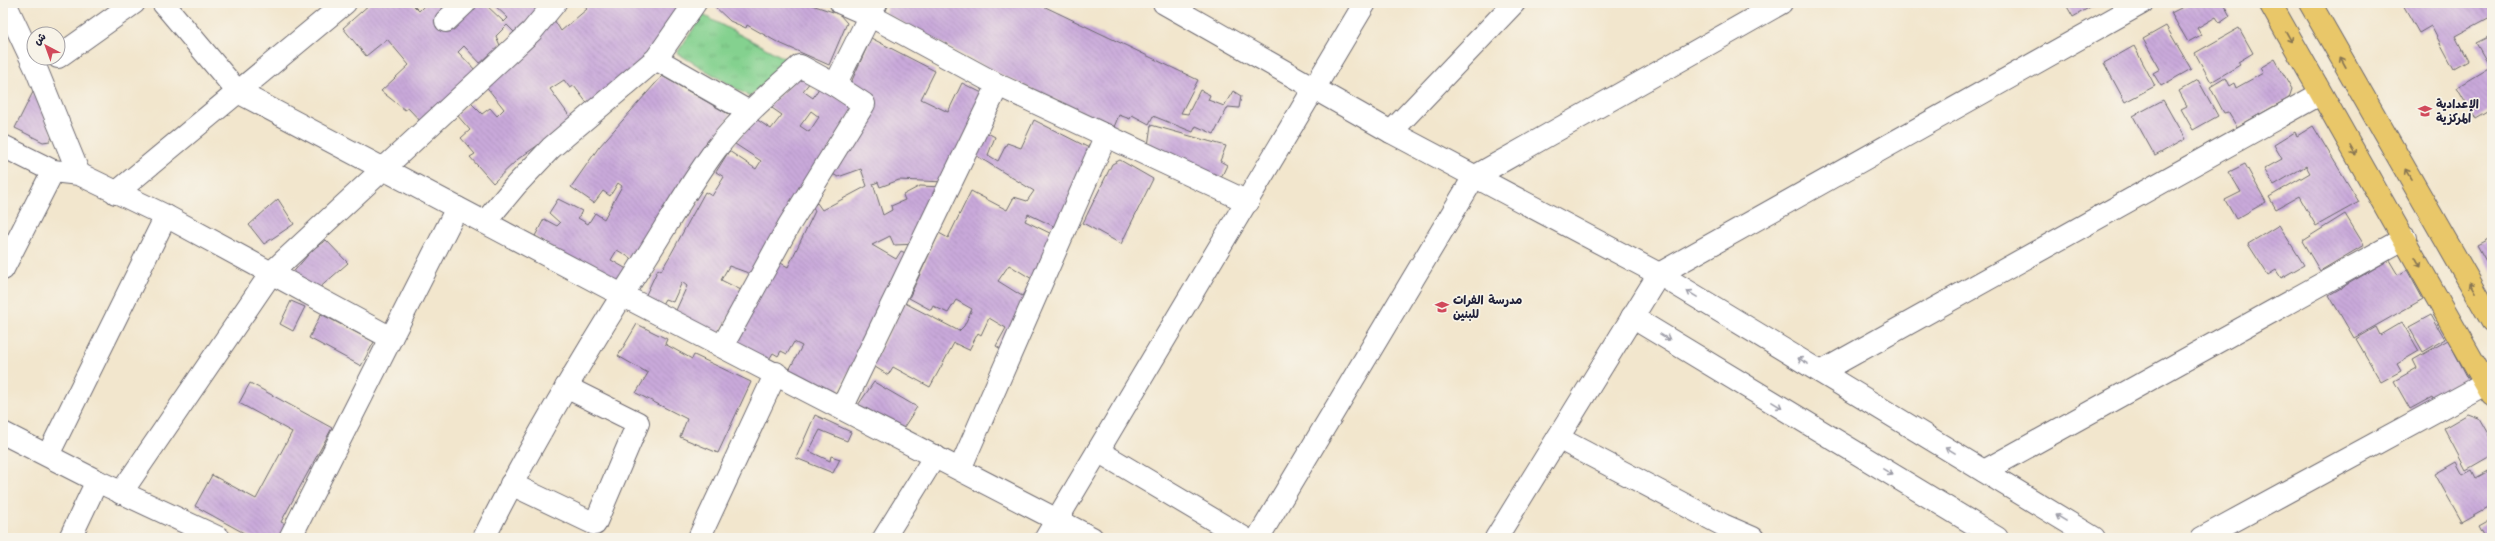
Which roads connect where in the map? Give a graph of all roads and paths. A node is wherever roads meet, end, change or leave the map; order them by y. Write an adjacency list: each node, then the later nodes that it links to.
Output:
1 (5, 3): 21 (street)
2 (134, 3): 18 (street)
3 (163, 3): 25 (street)
4 (345, 3): 25 (street)
5 (465, 3): 17 (street)
6 (555, 3): 31 (street)
7 (696, 3): 19 (street)
8 (841, 3): 16 (street)
9 (1164, 3): 24 (street)
10 (1365, 3): 24 (street)
11 (1514, 3): 28 (street)
12 (1781, 3): 34 (street)
13 (2142, 3): 43 (street)
14 (2270, 3): 26 (main road, one-way to 26)
15 (2310, 3): 46 (main road, one-way to 15)
16 (873, 9): 22 (street); 23 (street)
17 (446, 21)
18 (66, 51)
19 (656, 60): 27 (street); 39 (street)
20 (45, 66): 21 (street)
21 (38, 71): 33 (street)
22 (835, 85): 27 (street); 48 (street)
23 (998, 85): 29 (street); 53 (street)
24 (1315, 90): 28 (street); 36 (street)
25 (238, 92): 31 (street); 35 (street)
26 (2320, 94): 40 (main road, one-way to 40); 49 (street)
27 (749, 112): 44 (street)
28 (1391, 132): 34 (street)
29 (1106, 135): 36 (street); 59 (street)
30 (3, 146): 32 (street)
31 (385, 169): 37 (street); 42 (street)
32 (53, 171): 33 (street); 41 (street)
33 (79, 174): 35 (street)
34 (1474, 177): 43 (street); 74 (street)
35 (116, 194): 38 (street)
36 (1248, 202): 56 (street)
37 (457, 208): 39 (street); 47 (street)
38 (166, 216): 42 (street); 57 (street)
39 (485, 222): 44 (street)
40 (2405, 238): 52 (main road, one-way to 52); 60 (street)
41 (3, 269)
42 (272, 272): 47 (street); 63 (street)
43 (1659, 274): 45 (street); 49 (street, one-way to 43)
44 (622, 295): 48 (street); 51 (street)
45 (1632, 317): 55 (street); 77 (street, one-way to 77)
46 (2492, 321)
47 (392, 338): 68 (street)
48 (723, 345): 50 (street)
49 (1821, 372): 60 (street, one-way to 49)
50 (776, 373): 53 (street); 70 (street)
51 (566, 387): 62 (street); 62 (street)
52 (2489, 389): 79 (street)
53 (842, 408): 58 (street)
54 (3, 433): 57 (street)
55 (1558, 438): 65 (street); 75 (street)
56 (1098, 451): 64 (street); 73 (street)
57 (48, 455): 61 (street)
58 (935, 456): 59 (street); 71 (street)
59 (960, 469): 64 (street)
60 (1984, 471): 78 (street, one-way to 60)
61 (97, 482): 63 (street); 66 (street)
62 (511, 484): 69 (street)
63 (121, 493): 67 (street)
64 (1052, 529): 72 (street)
65 (1719, 531): 76 (street)
66 (70, 538)
67 (219, 538)
68 (290, 538)
69 (484, 538)
70 (699, 538)
71 (884, 538)
72 (1092, 538)
73 (1244, 538)
74 (1258, 538)
75 (1496, 538)
76 (1753, 538)
77 (1998, 538)
78 (2094, 538)
79 (2202, 538)

